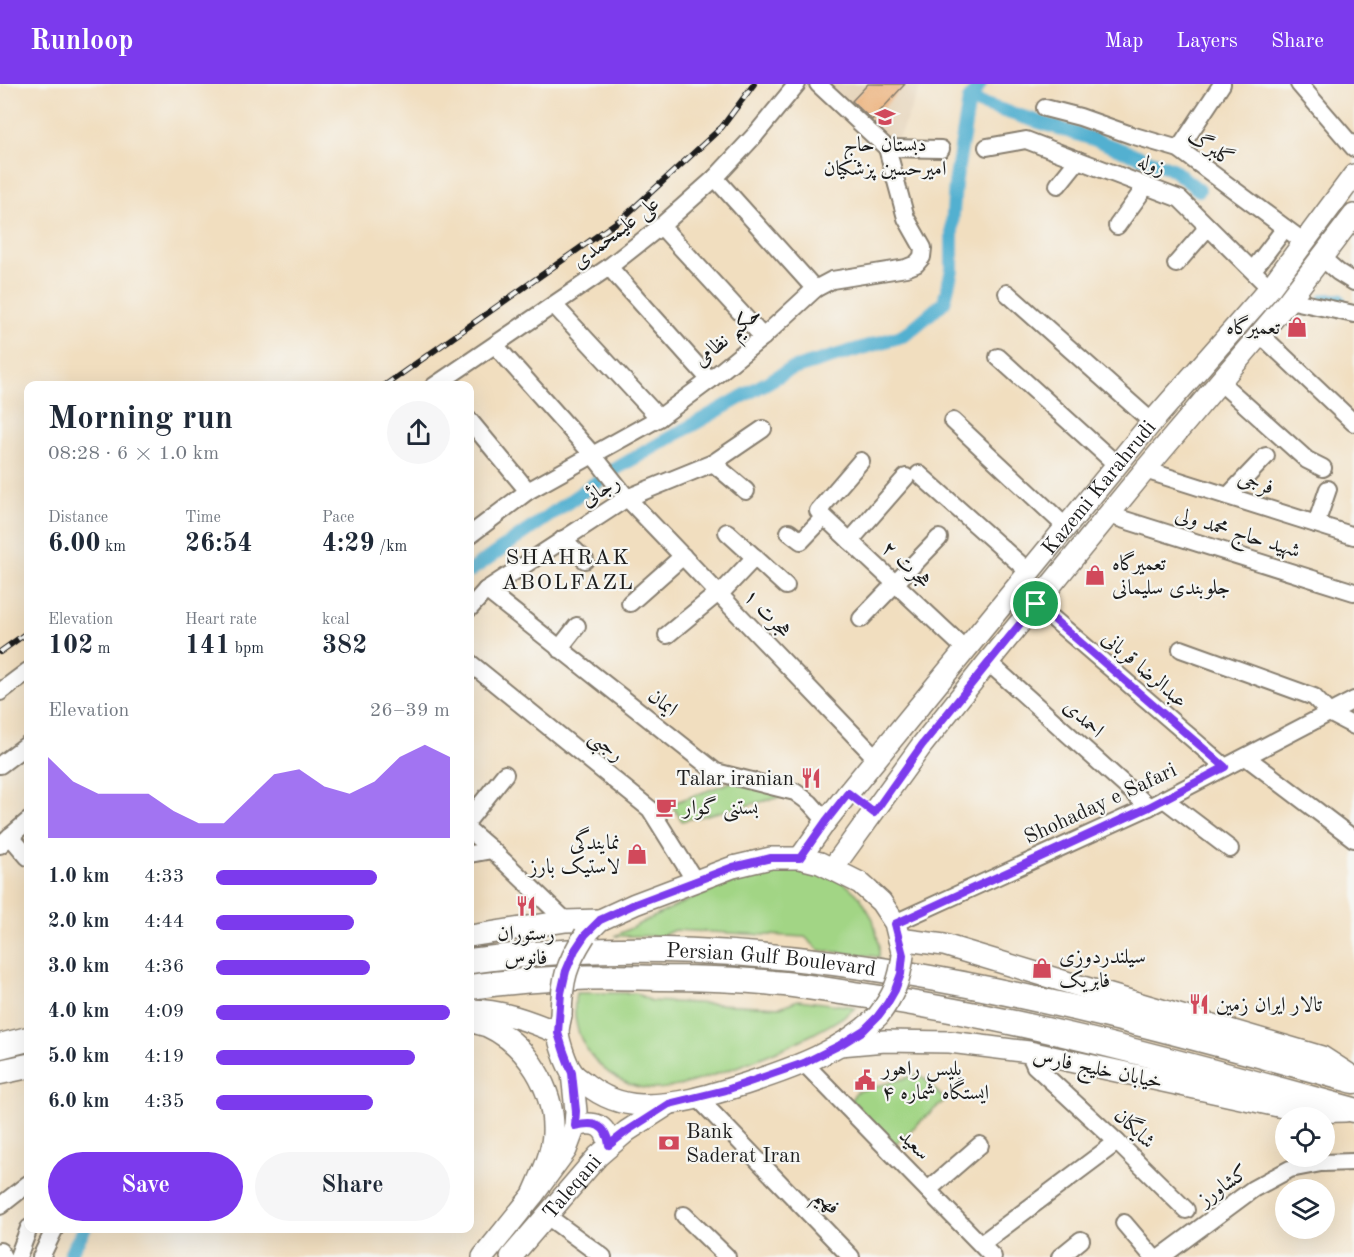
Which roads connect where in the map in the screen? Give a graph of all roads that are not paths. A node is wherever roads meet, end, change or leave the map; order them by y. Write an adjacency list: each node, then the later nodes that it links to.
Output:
1 (797, 84): 13 (street, علی علیمحمدی)
2 (818, 84): 7 (street)
3 (1222, 84): 10 (street)
4 (1299, 84): 8 (street)
5 (1045, 108): 10 (street, گلبرگ)
6 (987, 147): 11 (street, زوله)
7 (888, 148): 9 (street); 28 (street, حکیم نظامی)
8 (1354, 148)
9 (941, 149)
10 (1179, 149): 20 (street, گلبرگ)
11 (1078, 160): 14 (street); 15 (street, زوله)
12 (1354, 175): 21 (main road, Kazemi Karahrudi)
13 (715, 178): 17 (street, علی علیمحمدی); 28 (street)
14 (1058, 185)
15 (1146, 186): 18 (street); 19 (street, زوله)
16 (1354, 215): 22 (main road, Kazemi Karahrudi)
17 (661, 226): 24 (street, علی علیمحمدی); 34 (street)
18 (1117, 226)
19 (1208, 227): 23 (street); 25 (street, زوله)
20 (1285, 228): 21 (street, گلبرگ); 25 (street)
21 (1304, 242): 27 (main road, Kazemi Karahrudi)
22 (1321, 257): 26 (street); 30 (main road, Kazemi Karahrudi)
23 (1176, 264)
24 (609, 267): 31 (street, علی علیمحمدی); 37 (street)
25 (1253, 270): 27 (street, زوله)
26 (1354, 282)
27 (1270, 288): 42 (main road, Kazemi Karahrudi)
28 (815, 289): 34 (street, حکیم نظامی)
29 (1007, 293): 42 (street)
30 (1289, 300): 32 (street); 33 (main road, Kazemi Karahrudi)
31 (554, 304): 35 (street, علی علیمحمدی); 40 (street)
32 (1354, 314)
33 (1260, 334): 39 (main road, Kazemi Karahrudi); 43 (street)
34 (763, 337): 37 (street, حکیم نظامی)
35 (495, 345): 38 (street, علی علیمحمدی); 47 (street, هجرت ۱)
36 (998, 357): 50 (street)
37 (710, 380): 40 (street, حکیم نظامی)
38 (443, 381)
39 (1220, 382): 51 (street); 52 (main road, Kazemi Karahrudi)
40 (659, 418): 47 (street, حکیم نظامی)
41 (953, 421): 61 (street)
42 (1152, 422): 50 (main road, Kazemi Karahrudi)
43 (1354, 423)
44 (474, 426): 54 (street)
45 (764, 429): 49 (street, رجائی)
46 (1266, 456): 57 (street)
47 (595, 458): 54 (street, حکیم نظامی); 56 (street, هجرت ۱)
48 (861, 461): 58 (street)
49 (713, 463): 55 (street); 56 (street, رجائی)
50 (1117, 465): 61 (main road, Kazemi Karahrudi)
51 (1323, 468)
52 (1145, 470): 57 (street, فرجی); 59 (main road, Kazemi Karahrudi)
53 (1328, 489): 60 (street)
54 (528, 491): 62 (street, حکیم نظامی)
55 (746, 491)
56 (623, 492): 67 (street, رجائی); 69 (street, هجرت ۱)
57 (1228, 496): 60 (street, فرجی)
58 (821, 514): 64 (street); 68 (street, هجرت ۲)
59 (1109, 515): 76 (street, شهید حاج محمد ولی); 80 (main road, Kazemi Karahrudi)
60 (1316, 524): 65 (street, فرجی)
61 (1066, 527): 72 (main road, Kazemi Karahrudi)
62 (474, 532)
63 (727, 532): 70 (street)
64 (789, 532)
65 (1354, 536)
66 (939, 538): 73 (street)
67 (563, 539): 71 (street); 75 (street, رجائی)
68 (850, 541): 72 (street); 73 (street, هجرت ۲)
69 (683, 556): 77 (street, هجرت ۱); 78 (street)
70 (755, 557): 74 (street); 77 (street)
71 (585, 560)
72 (1029, 572): 85 (main road, Kazemi Karahrudi)
73 (896, 584): 81 (street); 85 (street, هجرت ۲)
74 (786, 586)
75 (486, 591): 79 (street, رجائی); 84 (street, ایمان)
76 (1354, 592)
77 (719, 594): 83 (street); 96 (street, هجرت ۱)
78 (630, 603)
79 (474, 604)
80 (1036, 604): 87 (main road, Kazemi Karahrudi); 98 (street, عبدالرضا قربانی)
81 (861, 619)
82 (577, 626): 84 (street)
83 (667, 635)
84 (559, 649): 105 (street, ایمان)
85 (965, 649): 96 (main road, Kazemi Karahrudi)
86 (1181, 649): 92 (street)
87 (988, 662): 102 (street, احمدی); 104 (main road, Kazemi Karahrudi)
88 (474, 666): 116 (street, رجبی)
89 (24, 673): 90 (street)
90 (0, 692)
91 (1354, 700): 92 (street, Shohaday e Safari)
92 (1329, 713): 93 (street); 95 (street, Shohaday e Safari)
93 (1354, 726)
94 (24, 747): 97 (street)
95 (1246, 757): 98 (street, Shohaday e Safari); 108 (street)
96 (877, 759): 100 (main road, Kazemi Karahrudi)
97 (0, 765)
98 (1225, 767): 101 (street, Shohaday e Safari)
99 (505, 774): 103 (street)
100 (848, 793): 104 (main road); 105 (main road, Kazemi Karahrudi)
101 (1164, 799): 102 (street, Shohaday e Safari); 110 (street)
102 (1149, 807): 120 (street, Shohaday e Safari)
103 (474, 813)
104 (874, 813): 115 (main road, Kazemi Karahrudi)
105 (826, 821): 114 (main road, Kazemi Karahrudi)
106 (24, 824): 109 (street)
107 (474, 834): 111 (street)
108 (1354, 839)
109 (5, 840): 113 (street)
110 (1230, 849)
111 (492, 850): 112 (street); 117 (street)
112 (474, 853)
113 (24, 854)
114 (800, 858): 115 (main road); 116 (main road)
115 (832, 869): 120 (main road)
116 (695, 881): 118 (main road)
117 (566, 921): 118 (main road); 119 (main road)
118 (593, 928): 125 (main road, bridge)
119 (474, 935)
120 (899, 939): 128 (main road, bridge); 134 (main road)
121 (474, 960): 134 (highway, Persian Gulf Boulevard)
122 (474, 986): 137 (highway, Persian Gulf Boulevard)
123 (474, 1010): 125 (main road)
124 (474, 1022): 145 (main road)
125 (560, 1024): 133 (main road, Taleqani)
126 (24, 1040): 127 (highway)
127 (1, 1044)
128 (840, 1045): 129 (main road, خیابان خلیج فارس); 130 (main road)
129 (1029, 1052): 137 (main road, خیابان خلیج فارس); 139 (street, شایگان)
130 (804, 1063): 135 (main road); 144 (street, سعید)
131 (24, 1067): 132 (highway)
132 (0, 1072)
133 (572, 1073): 136 (main road); 138 (main road, Taleqani)
134 (1354, 1079)
135 (698, 1098): 136 (main road); 163 (street, فهیم)
136 (669, 1104): 140 (main road, Taleqani)
137 (1354, 1110)
138 (575, 1126): 140 (main road); 145 (main road, Taleqani)
139 (1117, 1142): 147 (street, شایگان); 154 (street)
140 (609, 1145): 149 (main road, Taleqani)
141 (980, 1145): 144 (street)
142 (1354, 1162): 167 (street, کشاورز)
143 (24, 1187): 146 (street)
144 (928, 1190): 154 (street, سعید)
145 (533, 1195): 160 (main road, Taleqani)
146 (0, 1206)
147 (1186, 1210)
148 (684, 1215): 156 (street)
149 (547, 1216): 161 (main road, Taleqani); 162 (street)
150 (1124, 1223): 166 (street)
151 (27, 1233): 158 (street)
152 (53, 1233): 159 (street)
153 (1081, 1240): 165 (street)
154 (981, 1244): 164 (street, سعید)
155 (0, 1251): 157 (street)
156 (719, 1254)
157 (3, 1257)
158 (18, 1257)
159 (41, 1257)
160 (483, 1257)
161 (511, 1257)
162 (603, 1257)
163 (851, 1257)
164 (993, 1257)
165 (1060, 1257)
166 (1153, 1257)
167 (1161, 1257)

